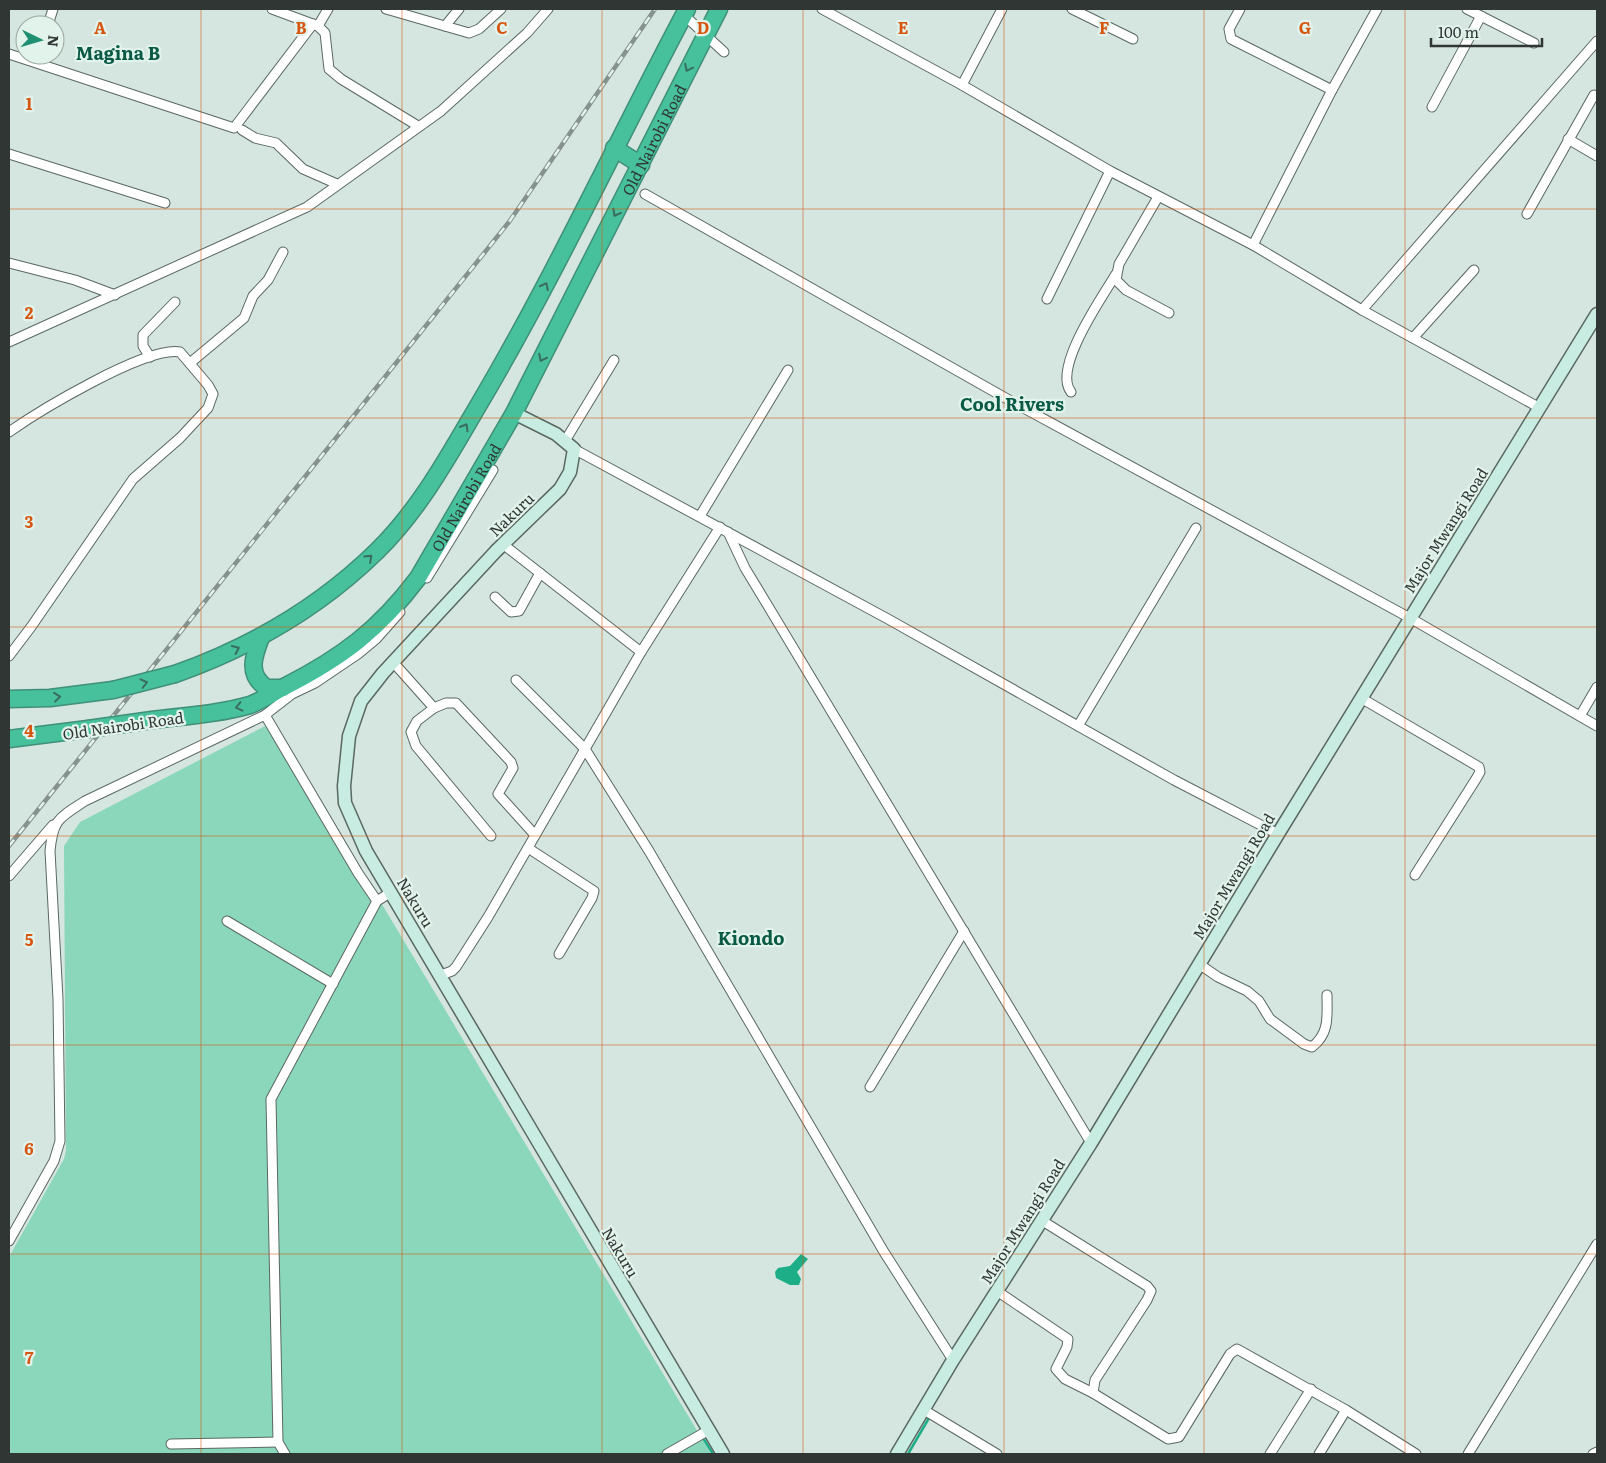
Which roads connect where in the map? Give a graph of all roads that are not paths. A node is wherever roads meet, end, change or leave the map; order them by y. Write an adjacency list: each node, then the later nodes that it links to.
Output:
1 (272, 9): 16 (street)
2 (328, 9): 16 (street)
3 (386, 9): 17 (street)
4 (459, 9): 17 (street)
5 (501, 9): 17 (street)
6 (548, 9): 28 (street)
7 (719, 9): 18 (highway, Old Nairobi Road)
8 (824, 9): 24 (street)
9 (1002, 9): 24 (street)
10 (1072, 9): 19 (street)
11 (1240, 9): 25 (street)
12 (1377, 9): 25 (street)
13 (1467, 9): 15 (street)
14 (686, 12): 18 (street); 31 (highway, Old Nairobi Road)
15 (1481, 16): 21 (street); 27 (street)
16 (316, 25): 23 (street); 28 (street)
17 (446, 26)
18 (705, 33): 22 (street); 34 (highway, Old Nairobi Road, one-way to 34)
19 (1133, 39)
20 (1597, 41): 49 (street)
21 (1534, 43)
22 (724, 52)
23 (53, 65)
24 (962, 85): 35 (street)
25 (1332, 90): 41 (street)
26 (1594, 96): 30 (street)
27 (1432, 107)
28 (418, 126): 36 (street)
29 (242, 130): 36 (street)
30 (1568, 139): 33 (street); 40 (street)
31 (614, 148): 34 (highway); 71 (highway, Old Nairobi Road, one-way to 31)
32 (9, 154): 39 (street)
33 (1597, 156)
34 (641, 165): 60 (highway, Old Nairobi Road, one-way to 60)
35 (1110, 171): 38 (street); 47 (street)
36 (336, 184): 46 (street)
37 (646, 194): 70 (street)
38 (1158, 197): 41 (street); 45 (street)
39 (165, 202)
40 (1527, 214)
41 (1253, 246): 49 (street)
42 (283, 252): 56 (street)
43 (9, 263): 46 (street)
44 (1474, 270): 52 (street)
45 (1116, 274): 50 (street); 58 (street)
46 (114, 295): 53 (street)
47 (1047, 299)
48 (174, 302): 54 (street)
49 (1362, 310): 52 (street)
50 (1168, 312)
51 (1597, 314): 59 (street, Major Mwangi Road)
52 (1413, 338): 59 (street)
53 (9, 342)
54 (150, 357): 56 (street); 61 (street)
55 (614, 360): 62 (street)
56 (190, 363): 73 (street)
57 (788, 370): 64 (street)
58 (1071, 392)
59 (1540, 408): 70 (street, Major Mwangi Road)
60 (514, 413): 62 (street); 77 (highway, Old Nairobi Road)
61 (9, 432)
62 (570, 445): 64 (street); 67 (street, Nakuru)
63 (493, 470): 81 (street)
64 (700, 516): 66 (street)
65 (1196, 528): 83 (street)
66 (724, 529): 72 (street); 83 (street); 97 (street)
67 (504, 545): 68 (street); 74 (street, Nakuru)
68 (540, 573): 69 (street); 72 (street)
69 (495, 597)
70 (1410, 618): 78 (street, Major Mwangi Road); 82 (street)
71 (261, 637): 77 (highway); 79 (highway, Old Nairobi Road, one-way to 71, bridge)
72 (642, 652): 86 (street)
73 (9, 656)
74 (393, 662): 80 (street); 94 (street, Nakuru)
75 (516, 680): 86 (street)
76 (1597, 687): 82 (street)
77 (283, 688): 85 (highway, Old Nairobi Road, one-way to 85, bridge)
78 (1361, 698): 88 (street, Major Mwangi Road); 92 (street)
79 (9, 699)
80 (434, 708): 89 (street); 90 (street)
81 (265, 715): 87 (street); 95 (street)
82 (1580, 716): 84 (street)
83 (1078, 726): 88 (street)
84 (1597, 726)
85 (9, 739)
86 (585, 750): 89 (street); 109 (street)
87 (58, 820): 93 (street); 106 (street)
88 (1278, 834): 99 (street, Major Mwangi Road)
89 (535, 835): 91 (street)
90 (491, 836)
91 (528, 848): 98 (street); 100 (street)
92 (1415, 875)
93 (9, 876)
94 (391, 892): 95 (street); 100 (street, Nakuru)
95 (377, 901): 101 (street)
96 (227, 921): 101 (street)
97 (964, 931): 103 (street); 104 (street)
98 (559, 954)
99 (1199, 964): 102 (street); 104 (street, Major Mwangi Road)
100 (441, 975): 114 (street, Nakuru)
101 (333, 984): 115 (street)
102 (1326, 995)
103 (870, 1087)
104 (1091, 1143): 105 (street, Major Mwangi Road)
105 (1041, 1220): 108 (street, Major Mwangi Road); 111 (street)
106 (9, 1241)
107 (1597, 1244): 126 (street)
108 (998, 1291): 109 (street, Major Mwangi Road); 111 (street)
109 (953, 1360): 112 (street, Major Mwangi Road)
110 (1311, 1389): 111 (street); 113 (street); 123 (street)
111 (1093, 1393)
112 (924, 1410): 121 (street, Major Mwangi Road); 122 (street)
113 (1346, 1410): 124 (street); 125 (street)
114 (709, 1430): 119 (street); 120 (street, Nakuru)
115 (278, 1442): 116 (street); 118 (street)
116 (171, 1444)
117 (1597, 1452): 127 (street)
118 (285, 1454)
119 (667, 1454)
120 (723, 1454)
121 (897, 1454)
122 (997, 1454)
123 (1270, 1454)
124 (1318, 1454)
125 (1416, 1454)
126 (1468, 1454)
127 (1593, 1454)

